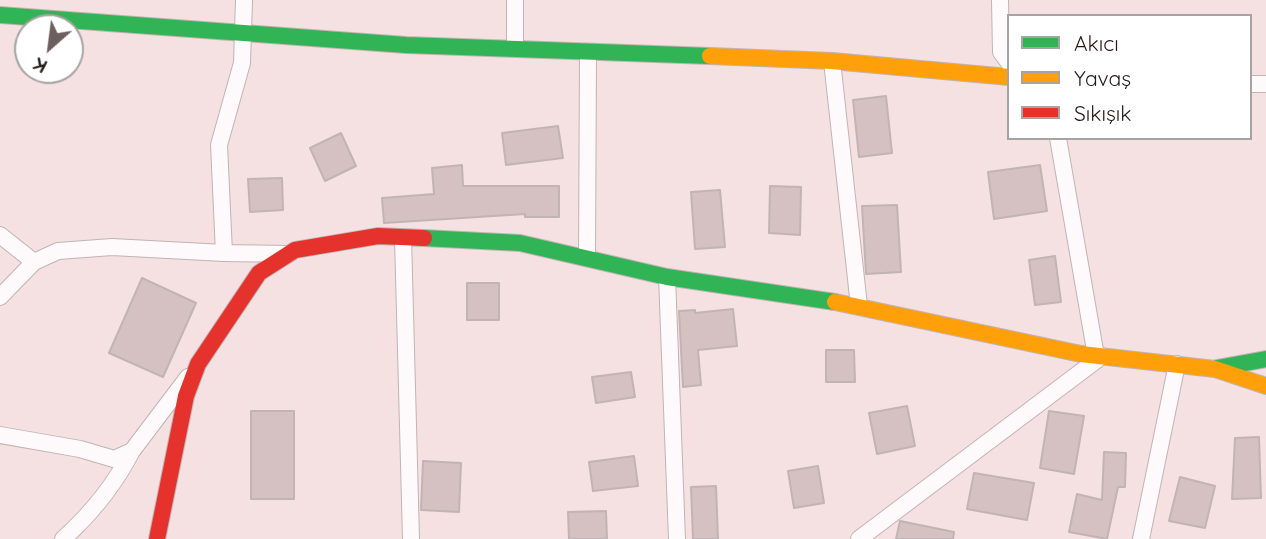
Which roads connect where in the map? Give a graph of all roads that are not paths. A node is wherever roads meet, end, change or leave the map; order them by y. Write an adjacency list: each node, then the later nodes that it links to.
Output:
1 (244, 0): 5 (street)
2 (515, 0): 6 (street)
3 (1000, 0): 8 (street)
4 (0, 15): 5 (street)
5 (243, 32): 6 (street); 14 (street)
6 (515, 49): 7 (street)
7 (588, 52): 9 (street); 16 (street)
8 (1007, 60)
9 (832, 61): 10 (street); 20 (street)
10 (1007, 77)
11 (1058, 140): 21 (street)
12 (0, 235): 17 (street)
13 (402, 237): 15 (street); 16 (street); 32 (street)
14 (224, 253): 15 (street); 17 (street)
15 (289, 254): 23 (street)
16 (587, 258): 18 (street)
17 (34, 261): 19 (street)
18 (667, 277): 20 (street); 33 (street)
19 (0, 296)
20 (859, 306): 21 (street)
21 (1099, 356): 24 (street); 29 (street)
22 (1266, 359): 25 (street)
23 (198, 364): 28 (street); 31 (street)
24 (1177, 364): 25 (street); 34 (street)
25 (1215, 369): 26 (street)
26 (1266, 386)
27 (0, 435): 28 (street)
28 (132, 452): 30 (street)
29 (865, 537)
30 (63, 539)
31 (157, 539)
32 (411, 539)
33 (677, 539)
34 (1141, 539)

